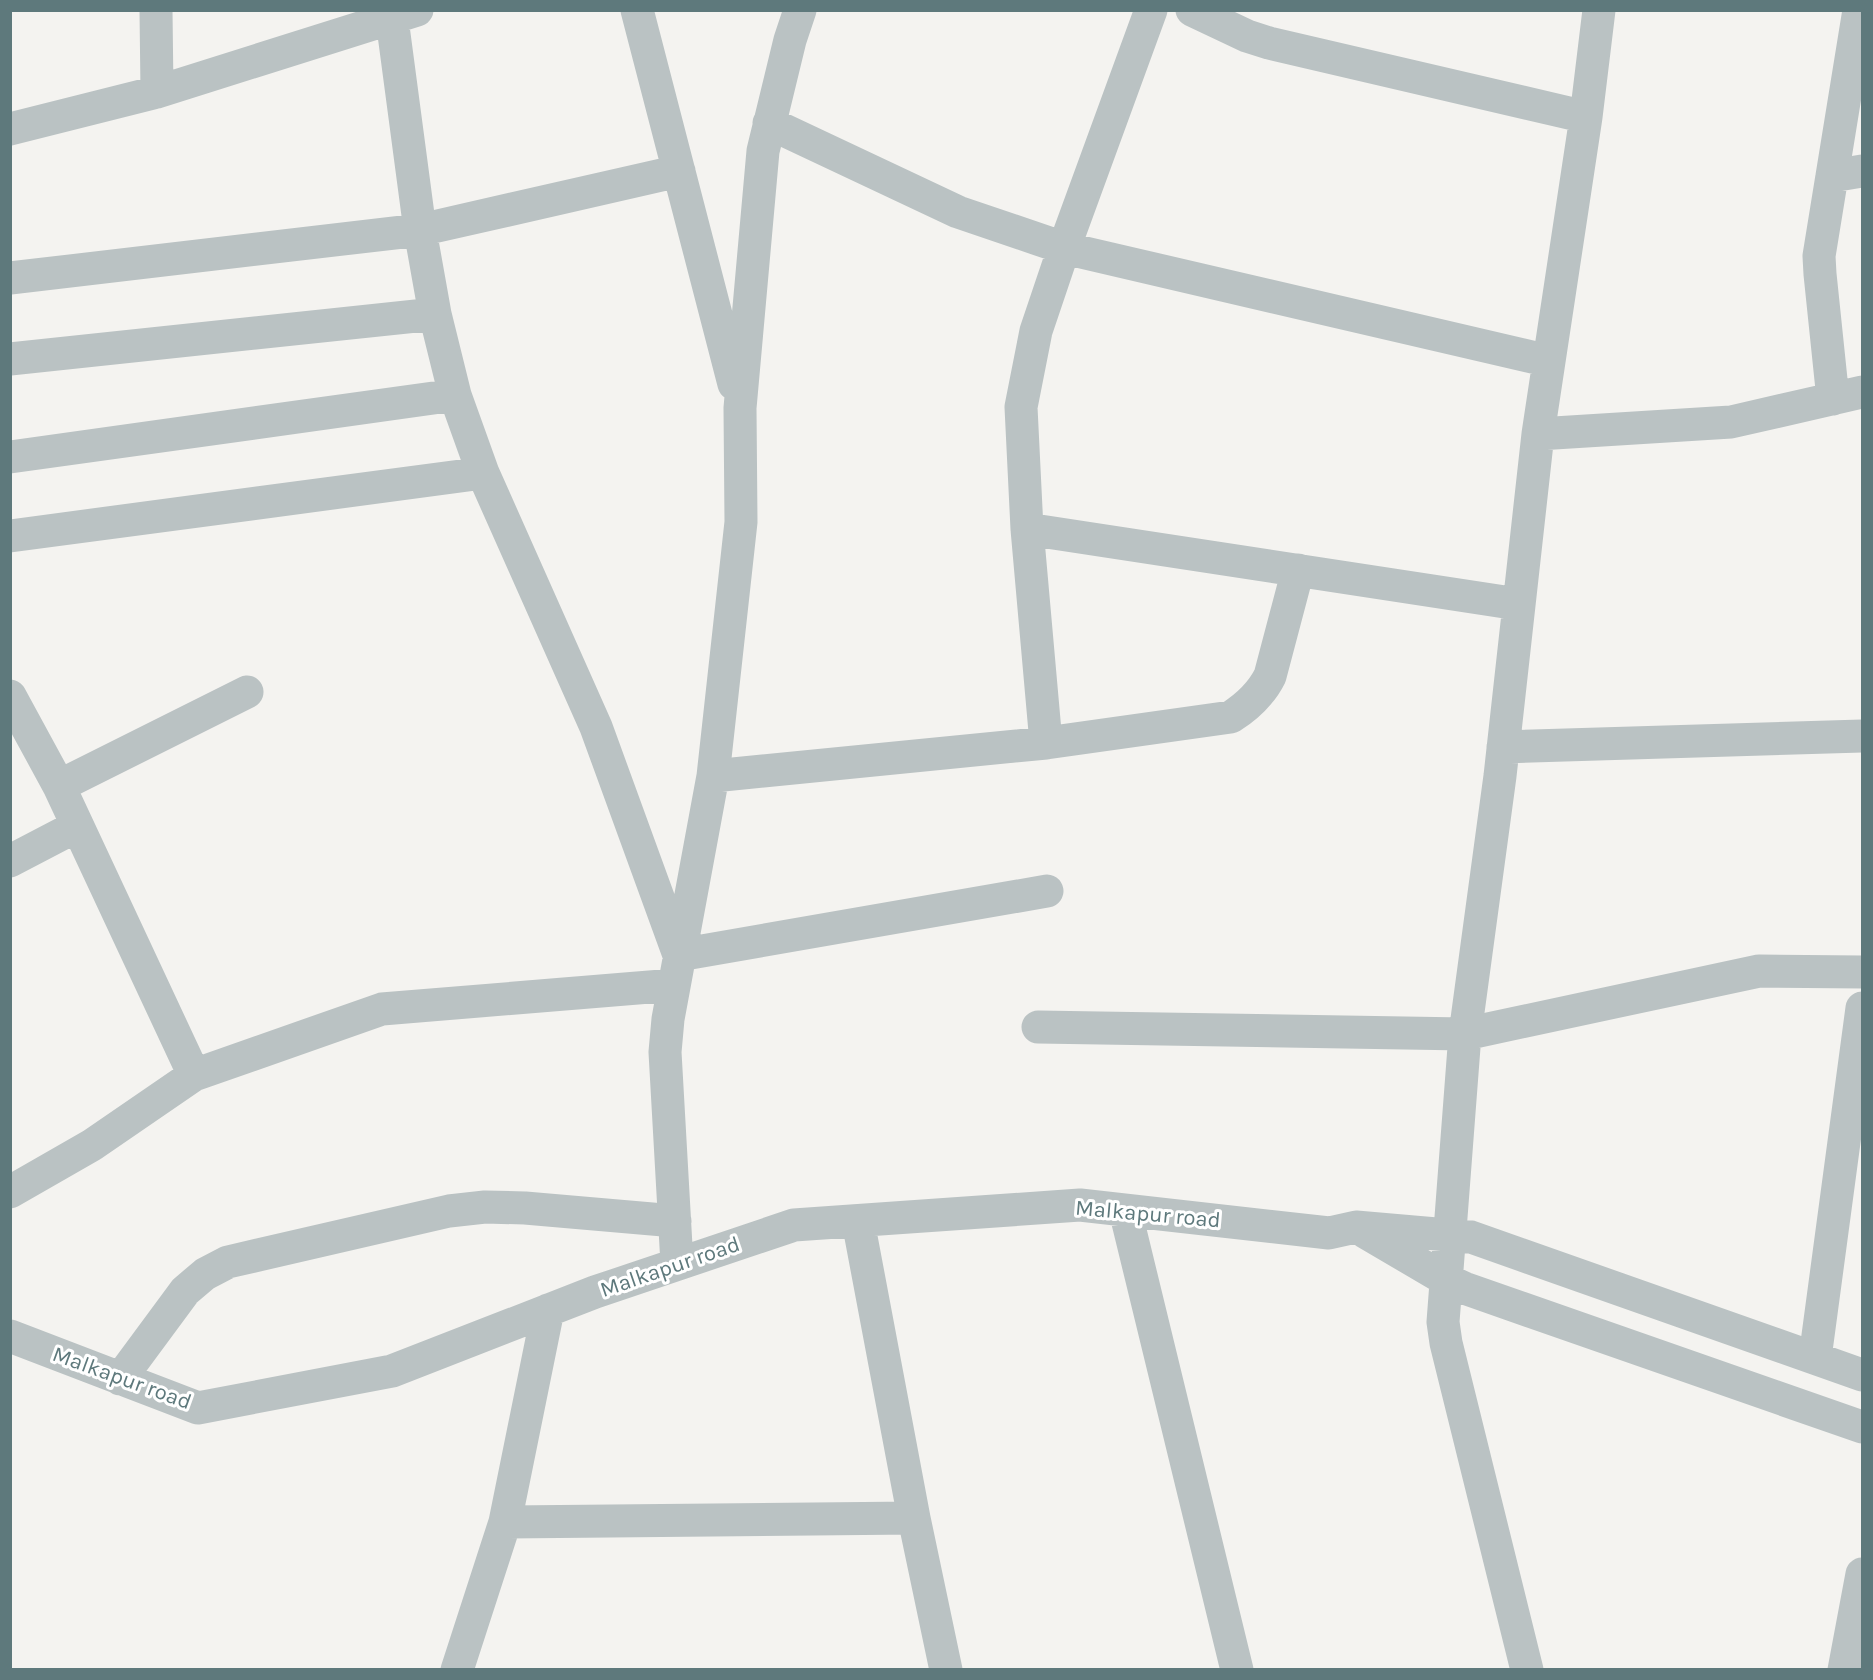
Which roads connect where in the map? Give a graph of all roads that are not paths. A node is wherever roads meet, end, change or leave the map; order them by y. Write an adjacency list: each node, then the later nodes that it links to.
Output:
1 (156, 10): 9 (street)
2 (638, 10): 13 (street)
3 (800, 10): 11 (street)
4 (1151, 10): 16 (street)
5 (1192, 10): 10 (street)
6 (1599, 10): 10 (street)
7 (1859, 10): 14 (street)
8 (404, 15): 9 (street); 15 (street)
9 (157, 92): 12 (street)
10 (1586, 117): 20 (street)
11 (770, 123): 16 (street); 23 (street)
12 (10, 129)
13 (679, 171): 15 (street); 23 (street)
14 (1847, 174): 22 (street)
15 (420, 230): 17 (street); 18 (street)
16 (1064, 248): 20 (street); 27 (street)
17 (10, 278)
18 (435, 314): 19 (street); 21 (street)
19 (10, 358)
20 (1549, 361): 24 (street)
21 (455, 395): 25 (street); 26 (street)
22 (1848, 395): 24 (street)
23 (740, 408): 36 (street)
24 (1538, 434): 30 (street)
25 (10, 457)
26 (483, 473): 28 (street); 41 (street)
27 (1027, 529): 29 (street); 34 (street)
28 (10, 536)
29 (1298, 570): 30 (street); 34 (street)
30 (1518, 604): 35 (street)
31 (247, 692): 37 (street)
32 (10, 696): 37 (street)
33 (1863, 736): 35 (street)
34 (1046, 743): 36 (street)
35 (1503, 747): 45 (street)
36 (713, 776): 41 (street)
37 (59, 786): 38 (street)
38 (77, 826): 39 (street); 46 (street)
39 (10, 861)
40 (1047, 891): 41 (street)
41 (677, 970): 46 (street); 49 (street)
42 (1863, 972): 45 (street)
43 (1863, 1008): 57 (street)
44 (1038, 1027): 45 (street)
45 (1466, 1034): 52 (street)
46 (194, 1075): 47 (street)
47 (10, 1192)
48 (1125, 1210): 50 (street, Malkapur road); 51 (street, Malkapur road); 66 (street)
49 (675, 1221): 53 (street); 59 (street)
50 (858, 1221): 53 (street, Malkapur road); 61 (street)
51 (1356, 1227): 52 (street, Malkapur road); 54 (street)
52 (1450, 1235): 54 (street); 57 (street, Malkapur road)
53 (677, 1264): 55 (street, Malkapur road)
54 (1445, 1279): 60 (street); 67 (street)
55 (548, 1310): 59 (street, Malkapur road); 62 (street)
56 (10, 1336): 59 (street, Malkapur road)
57 (1815, 1358): 58 (street, Malkapur road)
58 (1863, 1375)
59 (120, 1378)
60 (1863, 1427)
61 (915, 1518): 62 (street); 65 (street)
62 (505, 1522): 64 (street)
63 (1863, 1574): 68 (street)
64 (457, 1670)
65 (946, 1670)
66 (1237, 1670)
67 (1527, 1670)
68 (1844, 1670)

